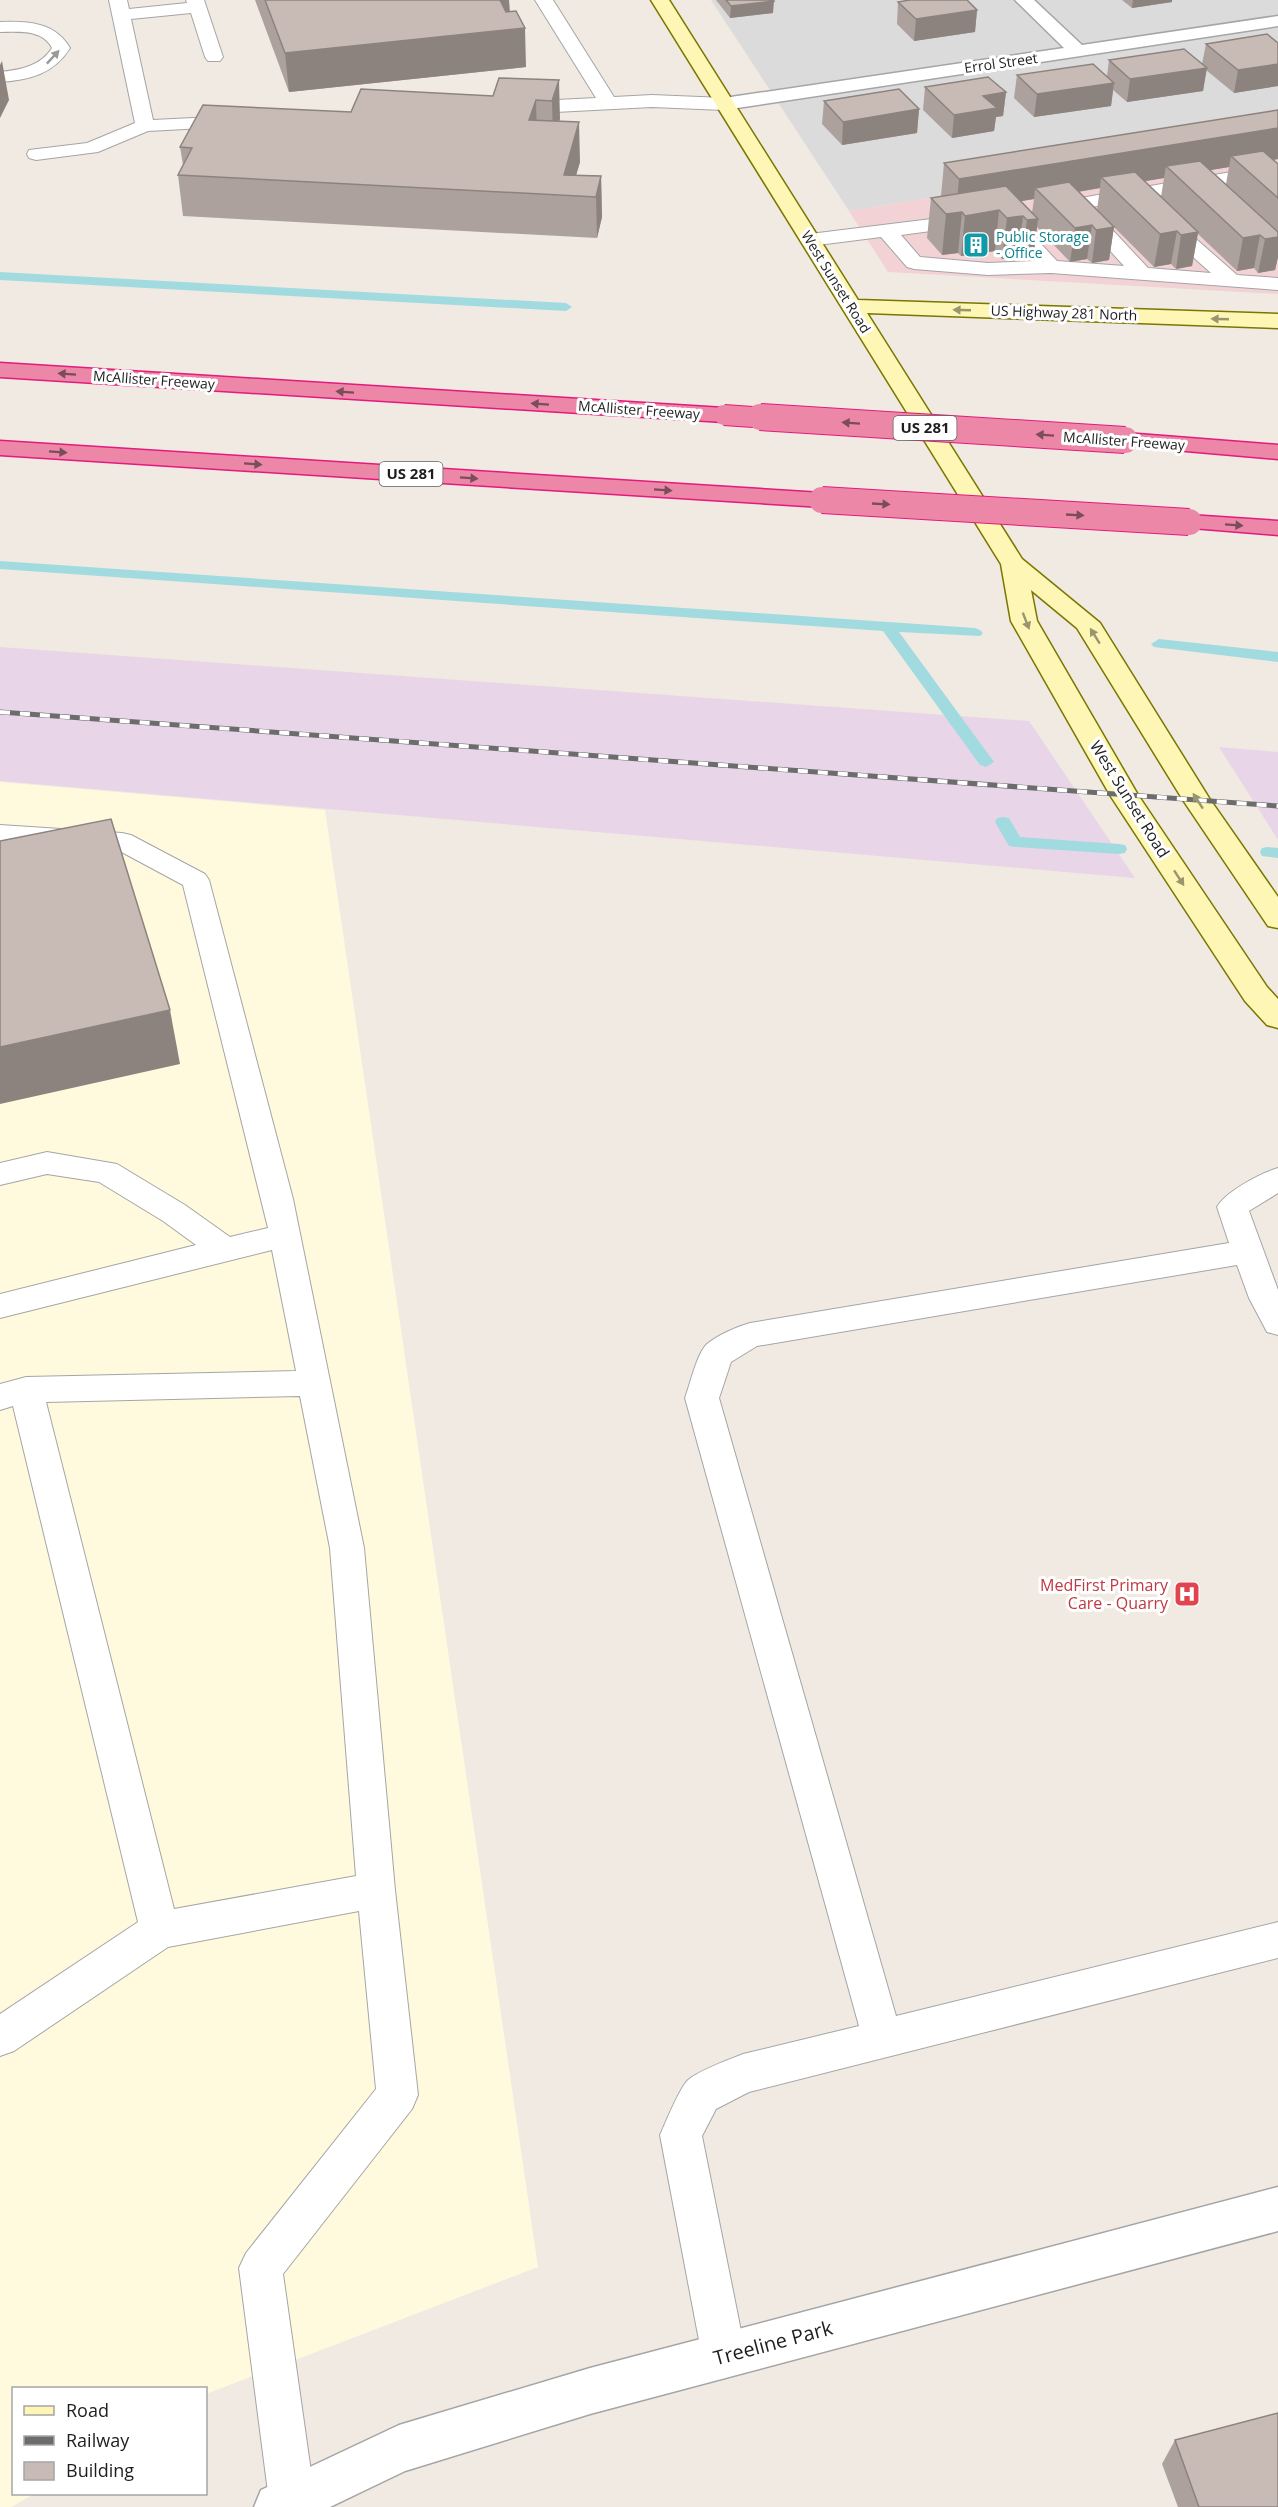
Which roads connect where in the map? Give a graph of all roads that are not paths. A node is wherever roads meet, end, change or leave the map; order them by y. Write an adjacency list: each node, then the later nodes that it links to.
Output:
1 (544, 0): 12 (lane)
2 (660, 0): 13 (main road, West Sunset Road)
3 (1024, 0): 9 (street)
4 (196, 3): 5 (lane); 10 (lane)
5 (120, 7): 16 (lane)
6 (20, 9): 8 (lane)
7 (1278, 21): 9 (street, Errol Street)
8 (7, 26): 11 (lane, one-way to 8)
9 (1078, 51): 13 (street, Errol Street)
10 (214, 57)
11 (0, 77)
12 (608, 103): 13 (lane); 14 (lane)
13 (724, 104): 25 (main road, West Sunset Road)
14 (494, 109)
15 (250, 121): 16 (lane)
16 (145, 126): 17 (lane)
17 (36, 154)
18 (1273, 176): 19 (lane)
19 (1203, 183): 20 (lane); 21 (lane)
20 (1134, 194): 22 (lane); 28 (lane)
21 (1220, 198)
22 (1077, 204): 23 (lane); 27 (lane)
23 (1004, 216): 24 (lane); 26 (lane)
24 (886, 230): 25 (lane); 26 (lane)
25 (810, 240): 30 (main road, West Sunset Road)
26 (1051, 267): 27 (lane)
27 (1142, 274): 28 (lane)
28 (1231, 280): 29 (lane)
29 (1278, 284)
30 (851, 306): 31 (main road, US Highway 281 North, one-way to 30); 38 (main road, West Sunset Road)
31 (1278, 321)
32 (0, 370): 33 (highway, McAllister Freeway / US 281, one-way to 32, bridge)
33 (1125, 440): 34 (highway); 36 (highway, McAllister Freeway / US 281)
34 (1278, 444)
35 (0, 448): 37 (highway, US 281, one-way to 37, bridge)
36 (1278, 452)
37 (1278, 528)
38 (1013, 564): 40 (main road, West Sunset Road, one-way to 38); 41 (main road, West Sunset Road, one-way to 41)
39 (0, 833): 44 (lane)
40 (1278, 920)
41 (1278, 1018)
42 (0, 1174): 45 (lane)
43 (1278, 1179): 46 (lane)
44 (285, 1235): 45 (lane); 49 (lane)
45 (225, 1250): 47 (lane)
46 (1248, 1252): 48 (lane); 55 (lane)
47 (0, 1306)
48 (1278, 1323)
49 (314, 1383): 50 (lane); 51 (lane)
50 (13, 1393): 52 (lane)
51 (376, 1890): 52 (lane); 58 (lane)
52 (160, 1930): 54 (lane)
53 (1278, 1940): 55 (lane)
54 (0, 2037)
55 (883, 2040): 57 (lane)
56 (1278, 2209): 57 (street, Treeline Park)
57 (724, 2356): 58 (street, Treeline Park)
58 (285, 2504)

